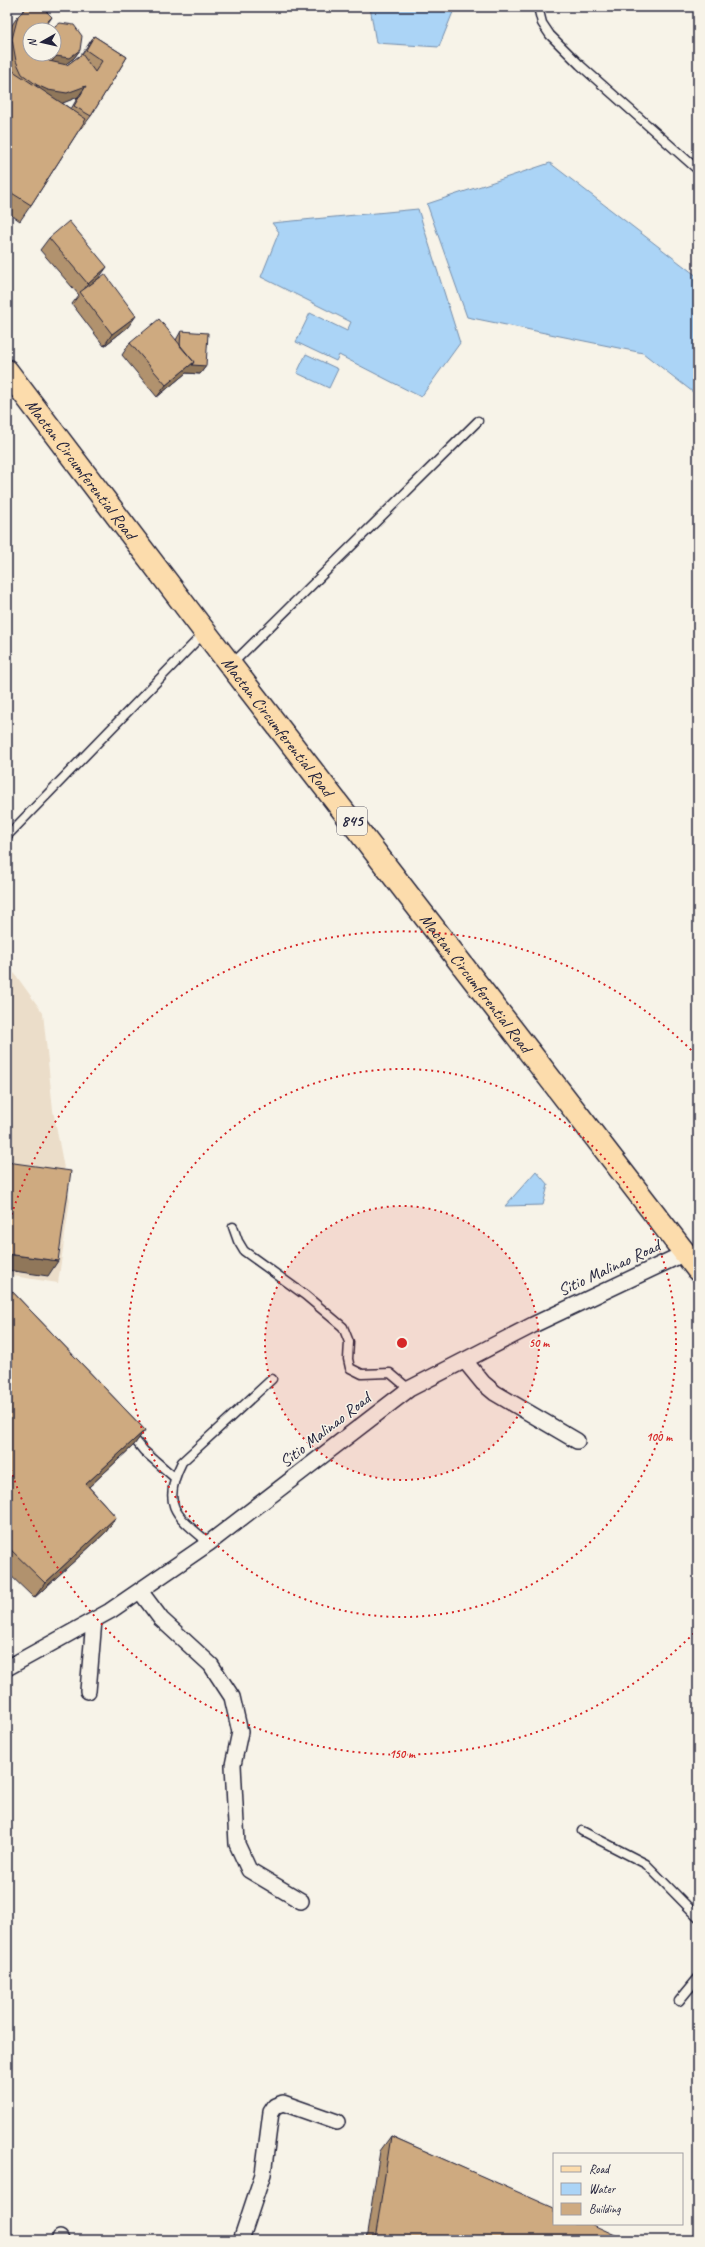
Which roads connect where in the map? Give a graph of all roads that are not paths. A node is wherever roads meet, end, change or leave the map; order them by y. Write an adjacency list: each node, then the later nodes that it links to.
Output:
1 (538, 7): 2 (lane)
2 (698, 170)
3 (7, 371): 5 (main road, Mactan Circumferential Road / 845)
4 (478, 421): 6 (lane)
5 (205, 632): 6 (main road, Mactan Circumferential Road / 845); 7 (lane)
6 (231, 665): 9 (main road, Mactan Circumferential Road / 845)
7 (7, 836)
8 (233, 1227): 12 (lane)
9 (692, 1261): 10 (street, Sitio Malinao Road)
10 (465, 1361): 12 (street, Sitio Malinao Road); 14 (street)
11 (272, 1379): 15 (lane)
12 (409, 1389): 16 (street, Sitio Malinao Road)
13 (125, 1427): 15 (lane)
14 (577, 1442)
15 (174, 1477): 16 (lane)
16 (209, 1543): 17 (street, Sitio Malinao Road)
17 (140, 1591): 18 (street, Sitio Malinao Road); 22 (street)
18 (94, 1620): 19 (street, Sitio Malinao Road); 20 (street)
19 (7, 1668)
20 (88, 1691)
21 (582, 1831): 23 (lane)
22 (301, 1901)
23 (698, 1916)
24 (698, 1978): 25 (lane)
25 (679, 2001)
26 (337, 2122): 27 (street)
27 (241, 2240)

